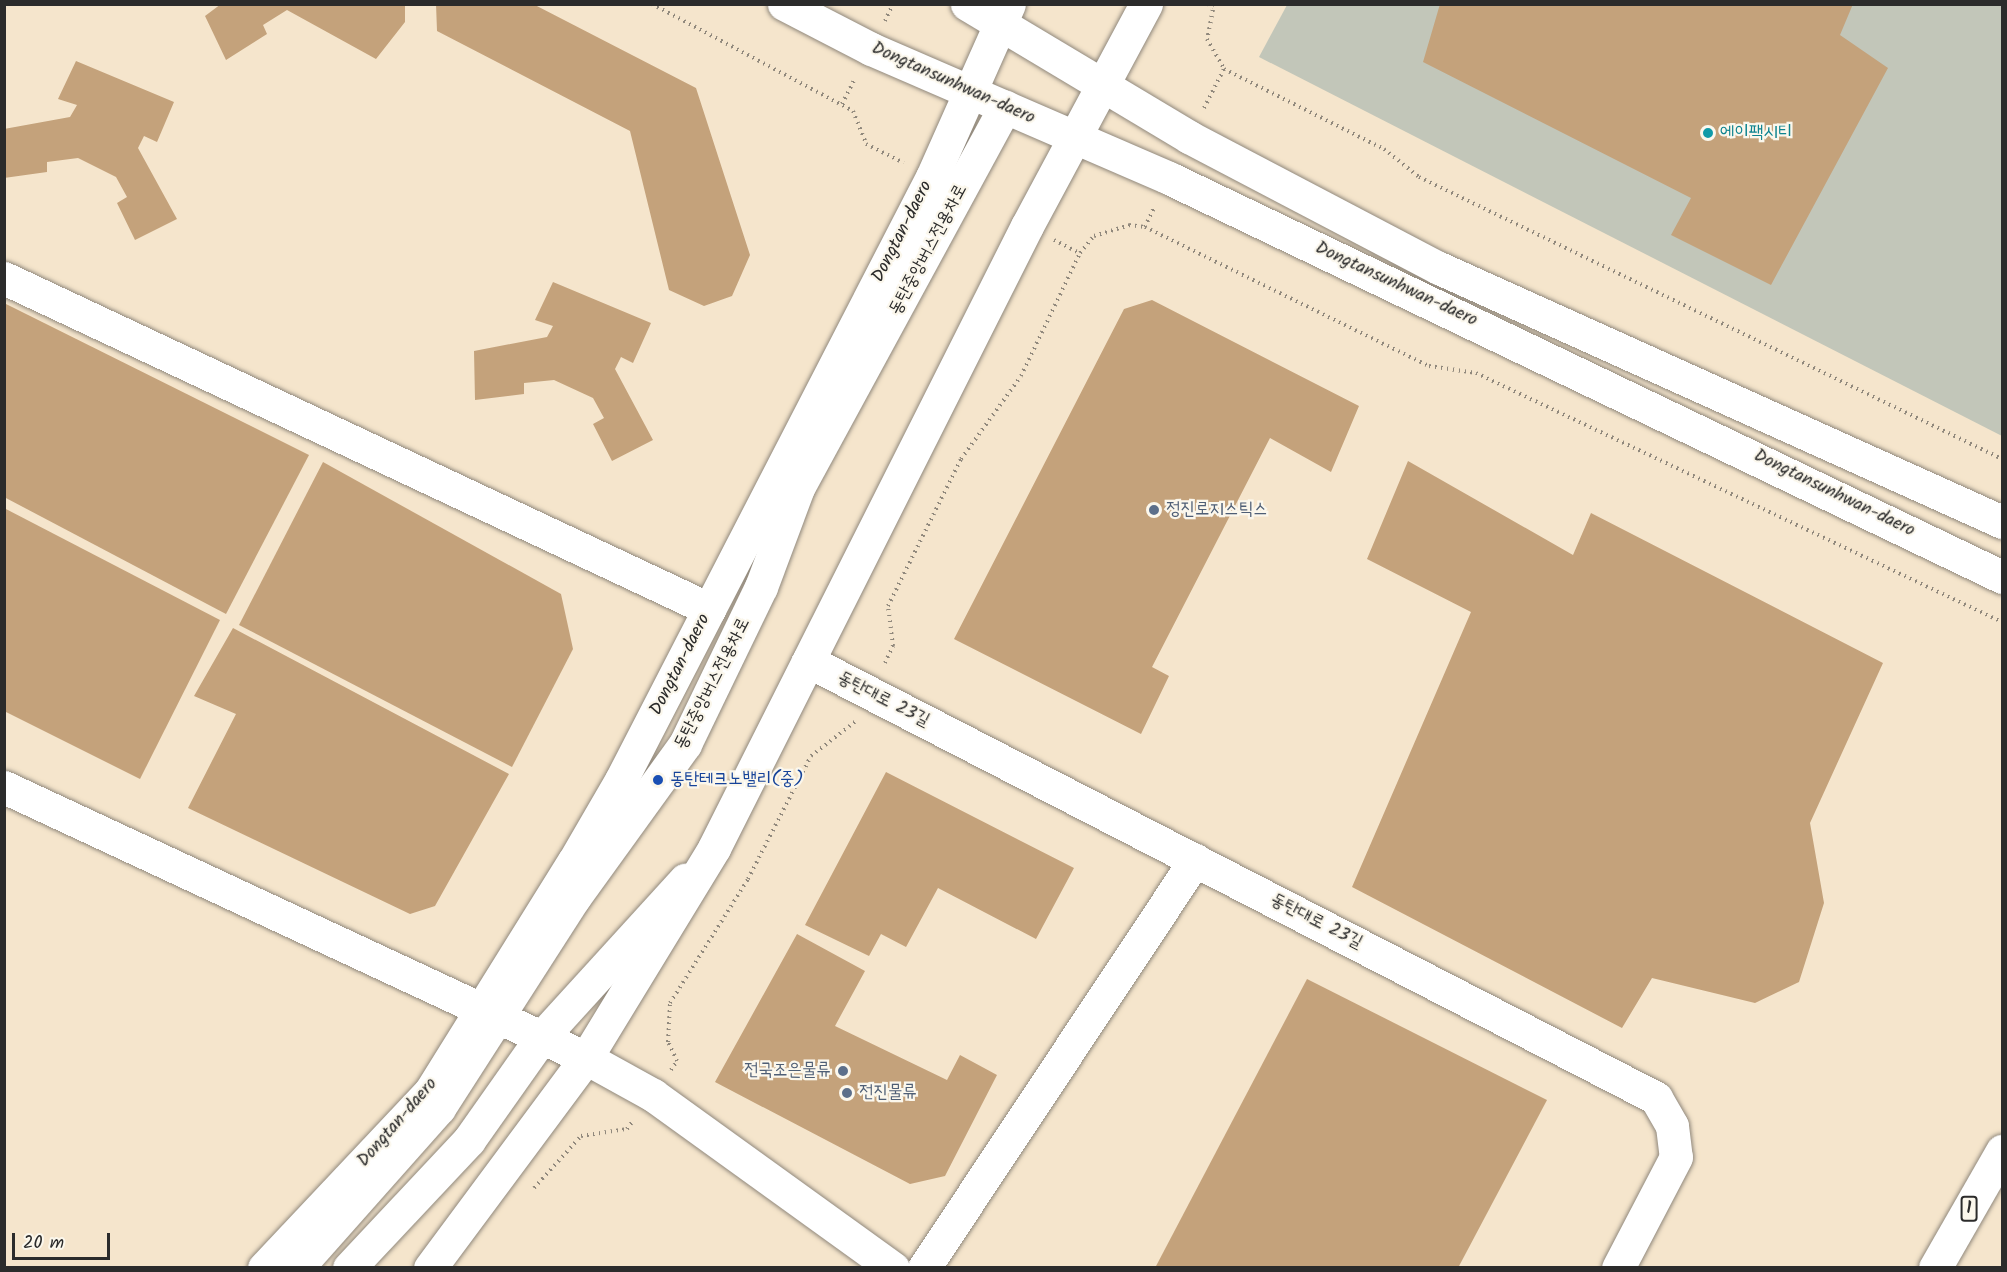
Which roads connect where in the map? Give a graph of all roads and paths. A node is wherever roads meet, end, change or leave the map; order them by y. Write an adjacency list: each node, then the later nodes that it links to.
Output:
1 (652, 4): 12 (path)
2 (784, 4): 9 (main road, Dongtansunhwan-daero)
3 (967, 4): 7 (main road, Dongtansunhwan-daero)
4 (1146, 4): 8 (main road)
5 (1208, 4): 6 (path)
6 (1214, 6): 14 (path)
7 (1004, 14): 8 (main road, Dongtansunhwan-daero); 9 (main road, Dongtan-daero)
8 (1101, 86): 11 (main road); 15 (main road, Dongtansunhwan-daero)
9 (970, 92): 10 (main road, Dongtansunhwan-daero); 17 (main road, Dongtan-daero)
10 (1005, 107): 11 (main road, Dongtansunhwan-daero); 25 (main road, 동탄중앙버스전용차로)
11 (1075, 137): 16 (main road, Dongtansunhwan-daero); 20 (main road)
12 (866, 144)
13 (4, 278): 17 (main road)
14 (2002, 459)
15 (2002, 522)
16 (2002, 577)
17 (709, 609): 25 (main road, Dongtan-daero)
18 (2002, 622): 19 (path)
19 (893, 646)
20 (808, 662): 23 (main road); 24 (main road, 동탄대로 23길)
21 (852, 729): 28 (path)
22 (4, 787): 25 (main road)
23 (714, 848): 26 (main road); 27 (main road)
24 (1195, 860): 37 (main road); 38 (main road, 동탄대로 23길)
25 (490, 1014): 26 (main road); 32 (main road, Dongtan-daero); 33 (main road, 동탄중앙버스전용차로)
26 (542, 1038): 27 (main road); 34 (main road)
27 (586, 1058): 35 (main road); 36 (main road)
28 (677, 1061)
29 (627, 1129): 31 (path)
30 (2002, 1151): 39 (main road, 1)
31 (528, 1195)
32 (264, 1268)
33 (297, 1268)
34 (349, 1268)
35 (430, 1268)
36 (893, 1268)
37 (924, 1268)
38 (1618, 1268)
39 (1935, 1268)

